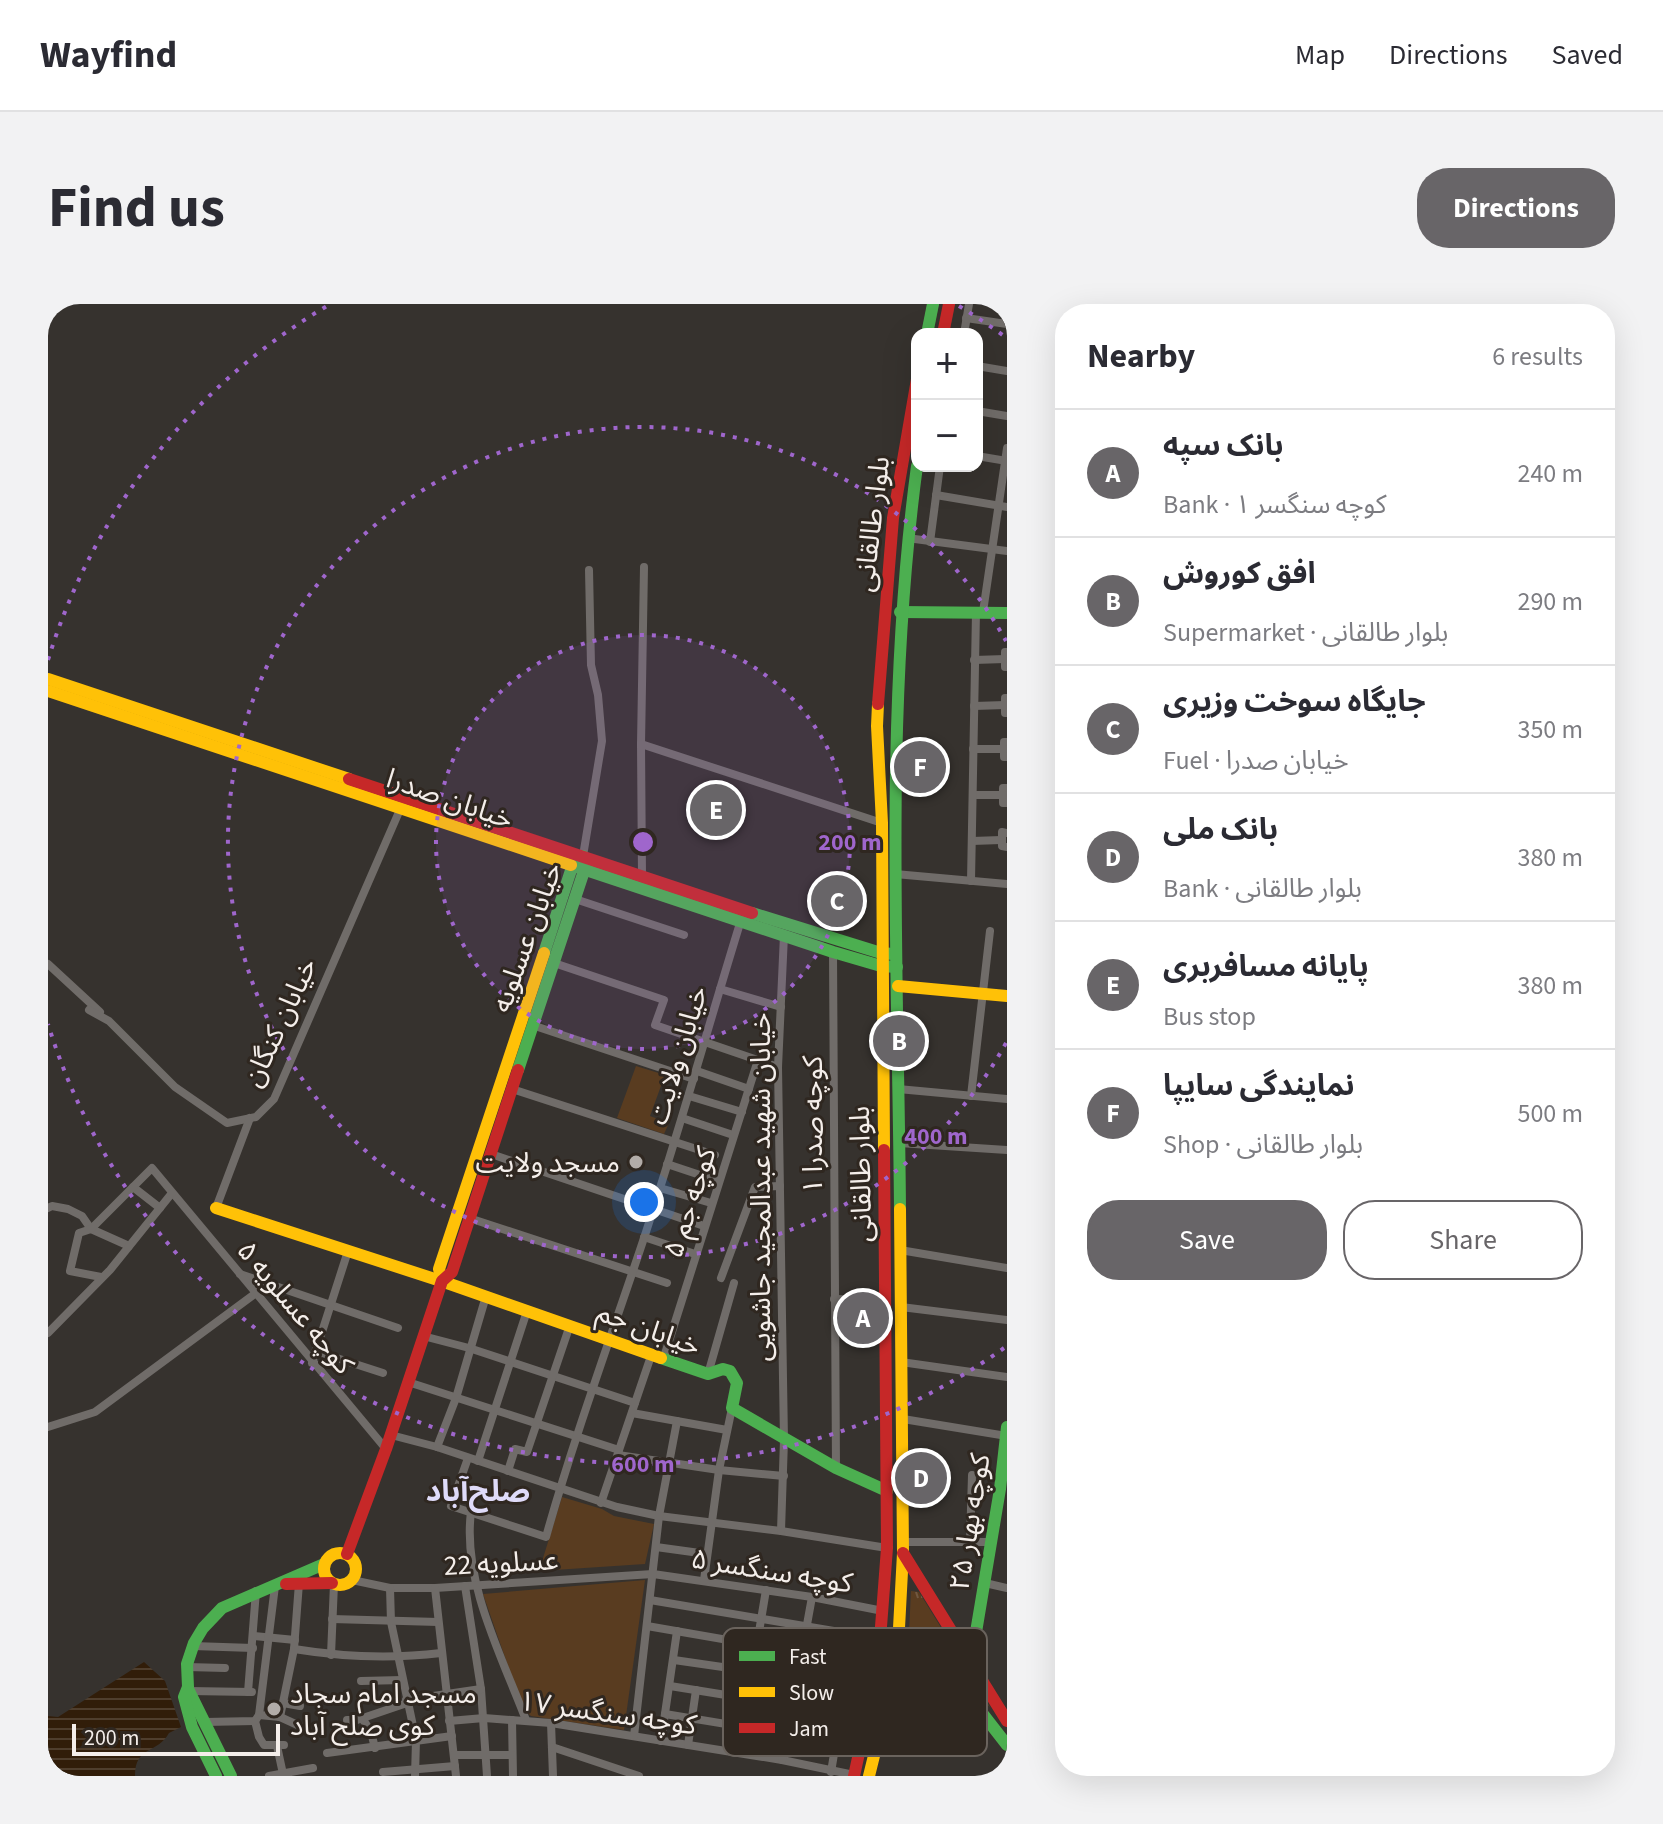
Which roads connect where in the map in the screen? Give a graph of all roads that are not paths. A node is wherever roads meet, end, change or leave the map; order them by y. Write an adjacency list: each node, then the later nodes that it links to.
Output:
1 (933, 304): 6 (street)
2 (949, 304): 7 (street)
3 (969, 304): 4 (street)
4 (966, 318): 5 (street); 8 (street)
5 (1007, 324)
6 (928, 328)
7 (944, 328)
8 (965, 328)
9 (983, 367): 10 (street)
10 (1007, 371)
11 (913, 400): 41 (street, بلوار طالقانی)
12 (983, 412): 13 (street)
13 (1007, 416)
14 (1007, 448): 16 (street)
15 (983, 457): 16 (street)
16 (1006, 460): 20 (street)
17 (916, 472): 21 (street, بلوار طالقانی)
18 (939, 472): 19 (street)
19 (936, 495): 20 (street); 22 (street)
20 (1002, 506): 23 (street)
21 (907, 538): 22 (street); 27 (street, بلوار طالقانی)
22 (930, 542): 23 (street)
23 (991, 549): 24 (street); 28 (street)
24 (1007, 551)
25 (644, 567): 35 (street)
26 (589, 570): 44 (street)
27 (900, 612): 28 (street); 45 (street, بلوار طالقانی)
28 (980, 612): 29 (street); 31 (street)
29 (1007, 613)
30 (1006, 659): 31 (street)
31 (974, 660): 33 (street)
32 (52, 686): 40 (street, خیابان صدرا)
33 (974, 706): 34 (street); 36 (street)
34 (1006, 706)
35 (641, 744): 41 (street); 46 (street)
36 (973, 749): 37 (street); 38 (street)
37 (1006, 749)
38 (973, 795): 39 (street); 43 (street)
39 (1006, 796)
40 (403, 802): 44 (street, خیابان صدرا); 80 (street, خیابان کنگان)
41 (882, 823): 57 (street, بلوار طالقانی)
42 (1005, 840): 43 (street)
43 (972, 841): 47 (street)
44 (580, 863): 46 (street, خیابان صدرا); 49 (street, خیابان عسلویه); 50 (street, خیابان صدرا); 113 (street, خیابان عسلویه)
45 (895, 874): 47 (street); 58 (street, بلوار طالقانی)
46 (642, 876): 50 (street, خیابان صدرا)
47 (971, 881): 48 (street)
48 (1007, 884)
49 (575, 899): 53 (street); 59 (street, خیابان عسلویه)
50 (709, 904): 51 (street, خیابان صدرا); 55 (street, خیابان صدرا)
51 (741, 920): 54 (street, خیابان صدرا); 62 (street, خیابان ولایت)
52 (990, 931): 63 (street)
53 (684, 935)
54 (784, 935): 55 (street, خیابان صدرا); 65 (street, خیابان شهید عبدالمجید جاشویی)
55 (809, 937): 56 (street, خیابان صدرا); 57 (street, خیابان صدرا)
56 (833, 952): 57 (street, خیابان صدرا); 118 (street, کوچه صدرا ۱)
57 (881, 960): 58 (street); 84 (street, بلوار طالقانی)
58 (897, 960): 61 (street, بلوار طالقانی)
59 (554, 963): 68 (street, خیابان عسلویه); 69 (street)
60 (48, 964): 67 (street)
61 (898, 986): 63 (street); 75 (street, بلوار طالقانی)
62 (720, 989): 65 (street); 69 (street, خیابان ولایت)
63 (982, 993): 64 (street); 77 (street)
64 (1007, 996)
65 (781, 1007): 71 (street, خیابان شهید عبدالمجید جاشویی)
66 (89, 1010): 67 (street, خیابان کنگان)
67 (109, 1021): 80 (street, خیابان کنگان)
68 (532, 1025): 72 (street); 73 (street, خیابان عسلویه)
69 (705, 1042): 70 (street); 72 (street, خیابان ولایت)
70 (758, 1060): 71 (street); 74 (street, کوچه جم ۵)
71 (778, 1067): 91 (street, خیابان شهید عبدالمجید جاشویی)
72 (696, 1075): 74 (street); 76 (street, خیابان ولایت)
73 (512, 1089): 83 (street); 87 (street, خیابان عسلویه)
74 (749, 1089): 79 (street, کوچه جم ۵)
75 (898, 1089): 77 (street); 85 (street, بلوار طالقانی)
76 (689, 1096): 79 (street); 81 (street, خیابان ولایت)
77 (971, 1096): 78 (street)
78 (1007, 1099)
79 (742, 1112): 82 (street, کوچه جم ۵)
80 (250, 1118): 98 (street)
81 (682, 1118): 82 (street); 83 (street, خیابان ولایت)
82 (733, 1135): 90 (street, کوچه جم ۵)
83 (674, 1142): 88 (street); 89 (street, خیابان ولایت)
84 (884, 1143): 85 (street); 119 (street, بلوار طالقانی)
85 (899, 1143): 86 (street); 105 (street, بلوار طالقانی)
86 (1007, 1150)
87 (491, 1154): 99 (street); 100 (street, خیابان عسلویه)
88 (715, 1155)
89 (667, 1164): 90 (street); 93 (street, خیابان ولایت)
90 (718, 1181): 95 (street, کوچه جم ۵)
91 (780, 1186): 112 (street); 155 (street, خیابان شهید عبدالمجید جاشویی)
92 (133, 1187): 94 (street, کوچه عسلویه ۵); 97 (street); 102 (street)
93 (660, 1188): 95 (street); 99 (street, خیابان ولایت)
94 (172, 1193): 97 (street); 110 (street, کوچه عسلویه ۵)
95 (711, 1203): 101 (street, کوچه جم ۵)
96 (48, 1208): 102 (street)
97 (160, 1208): 104 (street)
98 (216, 1208): 106 (street)
99 (652, 1209): 101 (street); 103 (street, خیابان ولایت)
100 (469, 1218): 109 (street); 113 (street, خیابان عسلویه)
101 (704, 1226): 107 (street, کوچه جم ۵)
102 (91, 1229): 104 (street); 111 (street)
103 (644, 1237): 107 (street); 109 (street, خیابان ولایت)
104 (129, 1246): 111 (street)
105 (900, 1250): 108 (street); 121 (street, بلوار طالقانی)
106 (348, 1251): 113 (street, خیابان جم); 120 (street)
107 (695, 1254): 131 (street, کوچه جم ۵)
108 (1007, 1268)
109 (633, 1271): 114 (street); 128 (street, خیابان ولایت)
110 (239, 1274): 116 (street, کوچه عسلویه ۵); 120 (street)
111 (101, 1277): 126 (street)
112 (721, 1278)
113 (442, 1281): 117 (street, خیابان جم); 127 (street, خیابان عسلویه)
114 (667, 1283)
115 (734, 1283): 136 (street)
116 (256, 1293): 134 (street, کوچه عسلویه ۵); 149 (street)
117 (486, 1296): 122 (street, خیابان جم); 129 (street)
118 (834, 1299): 119 (street); 162 (street, کوچه صدرا ۱)
119 (885, 1300): 169 (street, بلوار طالقانی)
120 (330, 1304): 125 (street); 130 (street)
121 (901, 1307): 123 (street); 133 (street, بلوار طالقانی)
122 (527, 1311): 124 (street, خیابان جم); 132 (street)
123 (1007, 1320)
124 (570, 1325): 128 (street, خیابان جم); 137 (street)
125 (398, 1328)
126 (48, 1333)
127 (423, 1336): 129 (street); 139 (street, خیابان عسلویه)
128 (610, 1339): 131 (street, خیابان جم); 140 (street, خیابان ولایت)
129 (469, 1348): 132 (street); 141 (street)
130 (315, 1351): 134 (street); 135 (street)
131 (658, 1355): 136 (street, خیابان جم); 142 (street, کوچه جم ۵)
132 (511, 1362): 137 (street); 144 (street)
133 (901, 1362): 138 (street); 146 (street, بلوار طالقانی)
134 (312, 1363): 157 (street, کوچه عسلویه ۵)
135 (383, 1373)
136 (708, 1374): 143 (street, خیابان جم)
137 (552, 1375): 140 (street); 148 (street)
138 (1007, 1377)
139 (408, 1382): 141 (street); 152 (street, خیابان عسلویه)
140 (591, 1388): 142 (street); 153 (street, خیابان ولایت)
141 (456, 1398): 144 (street); 156 (street)
142 (635, 1403): 145 (street, کوچه جم ۵)
143 (732, 1408): 151 (street); 155 (street)
144 (496, 1409): 148 (street); 160 (street)
145 (632, 1413): 147 (street); 158 (street, کوچه جم ۵)
146 (903, 1419): 154 (street); 180 (street, بلوار طالقانی)
147 (677, 1421): 151 (street); 161 (street)
148 (537, 1423): 153 (street); 164 (street)
149 (48, 1427)
150 (1007, 1427): 154 (street, کوچه بهار ۲۵)
151 (727, 1430): 163 (street)
152 (391, 1435): 156 (street); 157 (street, خیابان عسلویه)
153 (576, 1436): 158 (street); 167 (street, خیابان ولایت)
154 (1006, 1436): 168 (street, کوچه بهار ۲۵)
155 (784, 1440): 162 (street); 166 (street, خیابان شهید عبدالمجید جاشویی)
156 (437, 1447): 159 (street)
157 (386, 1449): 181 (street, خیابان عسلویه)
158 (618, 1452): 161 (street); 170 (street, کوچه جم ۵)
159 (468, 1458): 160 (street); 171 (street)
160 (478, 1461): 164 (street)
161 (669, 1463): 163 (street); 172 (street)
162 (836, 1468): 169 (street)
163 (719, 1470): 166 (street); 173 (street)
164 (508, 1471): 167 (street)
165 (972, 1475): 176 (street)
166 (784, 1476): 175 (street, خیابان شهید عبدالمجید جاشویی)
167 (559, 1489): 170 (street); 171 (street, خیابان ولایت)
168 (1004, 1490): 174 (street, کوچه بهار ۲۵)
169 (887, 1491): 179 (street, بلوار طالقانی)
170 (601, 1503): 172 (street)
171 (471, 1512): 192 (street)
172 (659, 1516): 173 (street); 178 (street)
173 (712, 1522): 175 (street); 182 (street)
174 (1000, 1527): 177 (street, کوچه بهار ۲۵)
175 (781, 1531): 179 (street)
176 (970, 1542): 177 (street); 180 (street)
177 (991, 1542): 189 (street, کوچه بهار ۲۵)
178 (656, 1547): 182 (street); 184 (street)
179 (887, 1548): 200 (street, بلوار طالقانی)
180 (903, 1548): 211 (street, بلوار طالقانی); 212 (street)
181 (347, 1554): 183 (street); 185 (street)
182 (707, 1554): 186 (street)
183 (324, 1564): 188 (street); 190 (street)
184 (653, 1574): 186 (street, کوچه سنگسر ۵); 192 (street, عسلویه 22); 199 (street)
185 (352, 1580): 188 (street); 193 (street, عسلویه 22)
186 (704, 1580): 196 (street, کوچه سنگسر ۵)
187 (299, 1583): 188 (street); 190 (street); 218 (street)
188 (333, 1583): 202 (street)
189 (985, 1583): 195 (street); 213 (street, کوچه بهار ۲۵)
190 (279, 1585): 197 (street); 216 (street)
191 (465, 1586): 192 (street, عسلویه 22); 194 (street, عسلویه 22); 234 (street)
192 (475, 1586): 254 (street)
193 (390, 1588): 194 (street, عسلویه 22); 203 (street)
194 (435, 1588): 204 (street)
195 (1007, 1588)
196 (766, 1590): 198 (street, کوچه سنگسر ۵); 201 (street)
197 (256, 1591): 215 (street); 219 (street)
198 (812, 1597): 200 (street, کوچه سنگسر ۵); 205 (street)
199 (650, 1600): 201 (street); 206 (street)
200 (883, 1611): 210 (street, بلوار طالقانی)
201 (761, 1618): 205 (street); 207 (street)
202 (332, 1619): 203 (street); 222 (street)
203 (391, 1622): 204 (street); 223 (street)
204 (438, 1622): 221 (street)
205 (807, 1625): 208 (street); 209 (street)
206 (647, 1626): 214 (street); 262 (street)
207 (759, 1628)
208 (807, 1628)
209 (825, 1628)
210 (882, 1628)
211 (899, 1628)
212 (951, 1628)
213 (977, 1628)
214 (677, 1631): 217 (street); 224 (street)
215 (254, 1636): 216 (street); 220 (street)
216 (269, 1637): 218 (street); 226 (street)
217 (723, 1639)
218 (294, 1645): 222 (street); 242 (street)
219 (193, 1646): 220 (street); 227 (street)
220 (253, 1648): 225 (street)
221 (441, 1653): 223 (street); 239 (street)
222 (331, 1655): 223 (street)
223 (398, 1658): 230 (street)
224 (674, 1660): 229 (street); 232 (street)
225 (252, 1662): 226 (street); 237 (street)
226 (265, 1663): 238 (street)
227 (187, 1667): 228 (street); 236 (street)
228 (225, 1668)
229 (723, 1668)
230 (402, 1680): 231 (street); 241 (street)
231 (361, 1681)
232 (670, 1686): 235 (street); 244 (street)
233 (987, 1688): 247 (street)
234 (481, 1689): 239 (street); 250 (street)
235 (696, 1690): 240 (street); 251 (street)
236 (189, 1691): 237 (street); 257 (street); 286 (street)
237 (248, 1692): 238 (street)
238 (262, 1692): 248 (street)
239 (445, 1694): 241 (street); 255 (street)
240 (723, 1694)
241 (406, 1702): 249 (street); 263 (street)
242 (283, 1703): 243 (street); 245 (street)
243 (300, 1706)
244 (665, 1714): 251 (street); 264 (street)
245 (280, 1717): 248 (street); 260 (street)
246 (987, 1717): 256 (street)
247 (1005, 1717): 256 (street)
248 (257, 1718): 257 (street); 285 (street)
249 (362, 1718): 252 (street); 268 (street)
250 (484, 1718): 253 (street, کوچه سنگسر ۱۷); 255 (street, کوچه سنگسر ۱۷); 271 (street)
251 (692, 1719): 259 (street); 265 (street)
252 (347, 1720)
253 (512, 1720): 254 (street, کوچه سنگسر ۱۷); 273 (street)
254 (526, 1720): 258 (street, کوچه سنگسر ۱۷)
255 (449, 1721): 261 (street)
256 (990, 1721): 266 (street)
257 (204, 1722): 286 (street)
258 (551, 1723): 262 (street, کوچه سنگسر ۱۷); 267 (street)
259 (723, 1724)
260 (302, 1727)
261 (452, 1736): 263 (street); 272 (street)
262 (634, 1736): 264 (street, کوچه سنگسر ۱۷)
263 (416, 1740): 268 (street); 284 (street)
264 (661, 1741): 265 (street, کوچه سنگسر ۱۷)
265 (688, 1745): 269 (street, کوچه سنگسر ۱۷)
266 (1007, 1745)
267 (552, 1747): 290 (street); 291 (street)
268 (375, 1748): 270 (street)
269 (723, 1751)
270 (327, 1753)
271 (486, 1753): 272 (street); 273 (street); 288 (street)
272 (454, 1755): 281 (street)
273 (512, 1755): 289 (street)
274 (756, 1756): 279 (street, کوچه سنگسر ۱۷)
275 (783, 1756): 279 (street)
276 (834, 1756): 283 (street)
277 (859, 1756): 292 (street, بلوار طالقانی)
278 (874, 1756): 293 (street, بلوار طالقانی)
279 (782, 1760): 283 (street, کوچه سنگسر ۱۷)
280 (313, 1768): 285 (street)
281 (455, 1771): 284 (street)
282 (383, 1772): 284 (street)
283 (831, 1772): 292 (street, کوچه سنگسر ۱۷)
284 (416, 1773)
285 (283, 1774): 287 (street)
286 (225, 1775)
287 (269, 1776)
288 (487, 1776)
289 (513, 1776)
290 (553, 1776)
291 (639, 1776)
292 (854, 1776)
293 (869, 1776)

